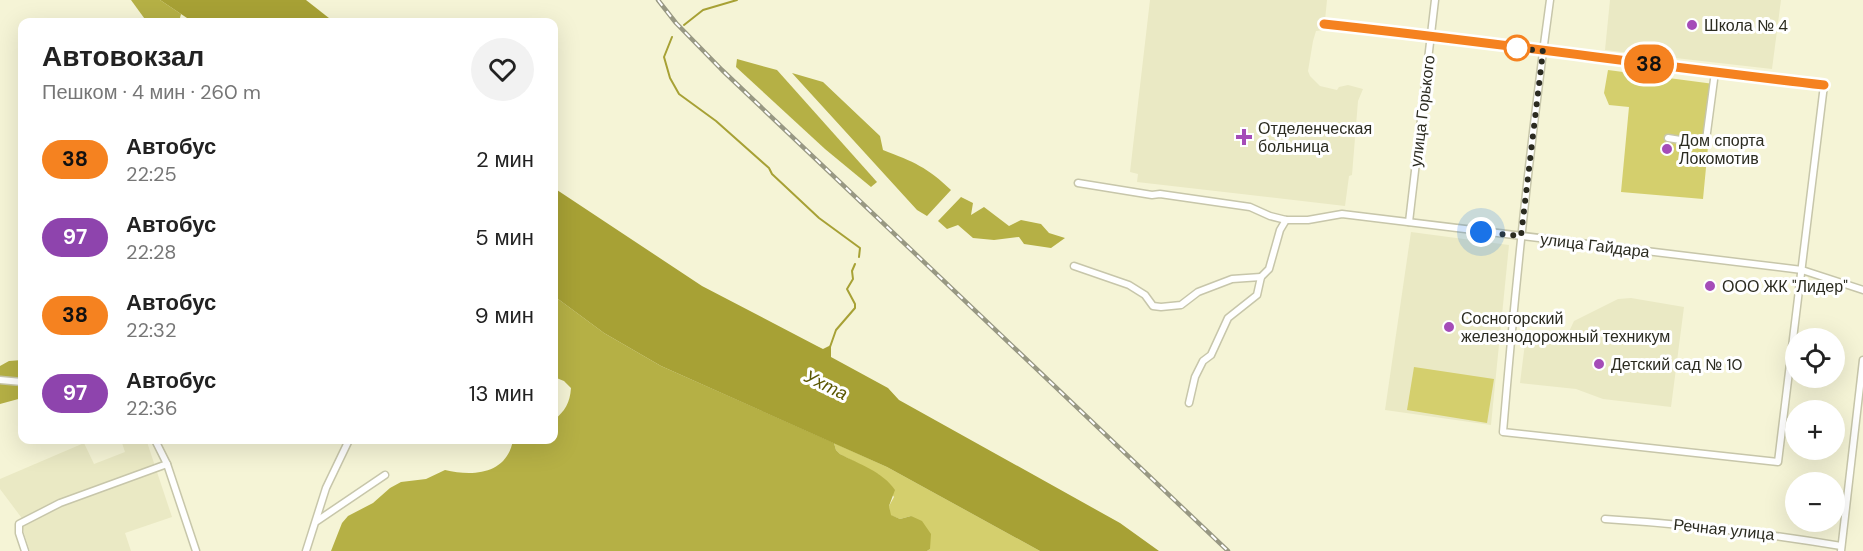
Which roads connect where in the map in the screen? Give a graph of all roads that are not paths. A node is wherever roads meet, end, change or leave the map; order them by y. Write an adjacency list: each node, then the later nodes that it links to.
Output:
1 (1435, 0): 4 (street, улица Горького)
2 (1550, 0): 5 (street)
3 (1324, 24): 4 (street)
4 (1431, 36): 5 (street); 10 (street, улица Горького)
5 (1543, 51): 6 (street); 11 (street)
6 (1715, 72): 7 (street); 13 (street)
7 (1668, 138)
8 (1078, 183): 9 (street, улица Гайдара)
9 (1286, 220): 10 (street, улица Гайдара); 14 (street)
10 (1409, 222): 11 (street, улица Гайдара)
11 (1521, 236): 13 (street, улица Гайдара); 13 (street)
12 (1074, 266): 14 (street)
13 (1802, 270): 15 (street, улица Гайдара)
14 (1261, 277): 19 (street)
15 (1863, 290)
16 (1863, 360): 26 (street)
17 (0, 380): 18 (street)
18 (18, 382)
19 (1189, 403)
20 (157, 444): 22 (street)
21 (347, 444): 25 (street)
22 (167, 464): 27 (street); 28 (street)
23 (385, 475): 25 (street)
24 (1605, 519): 26 (street, Речная улица)
25 (317, 521): 29 (street)
26 (1841, 549)
27 (25, 551)
28 (196, 551)
29 (306, 551)

